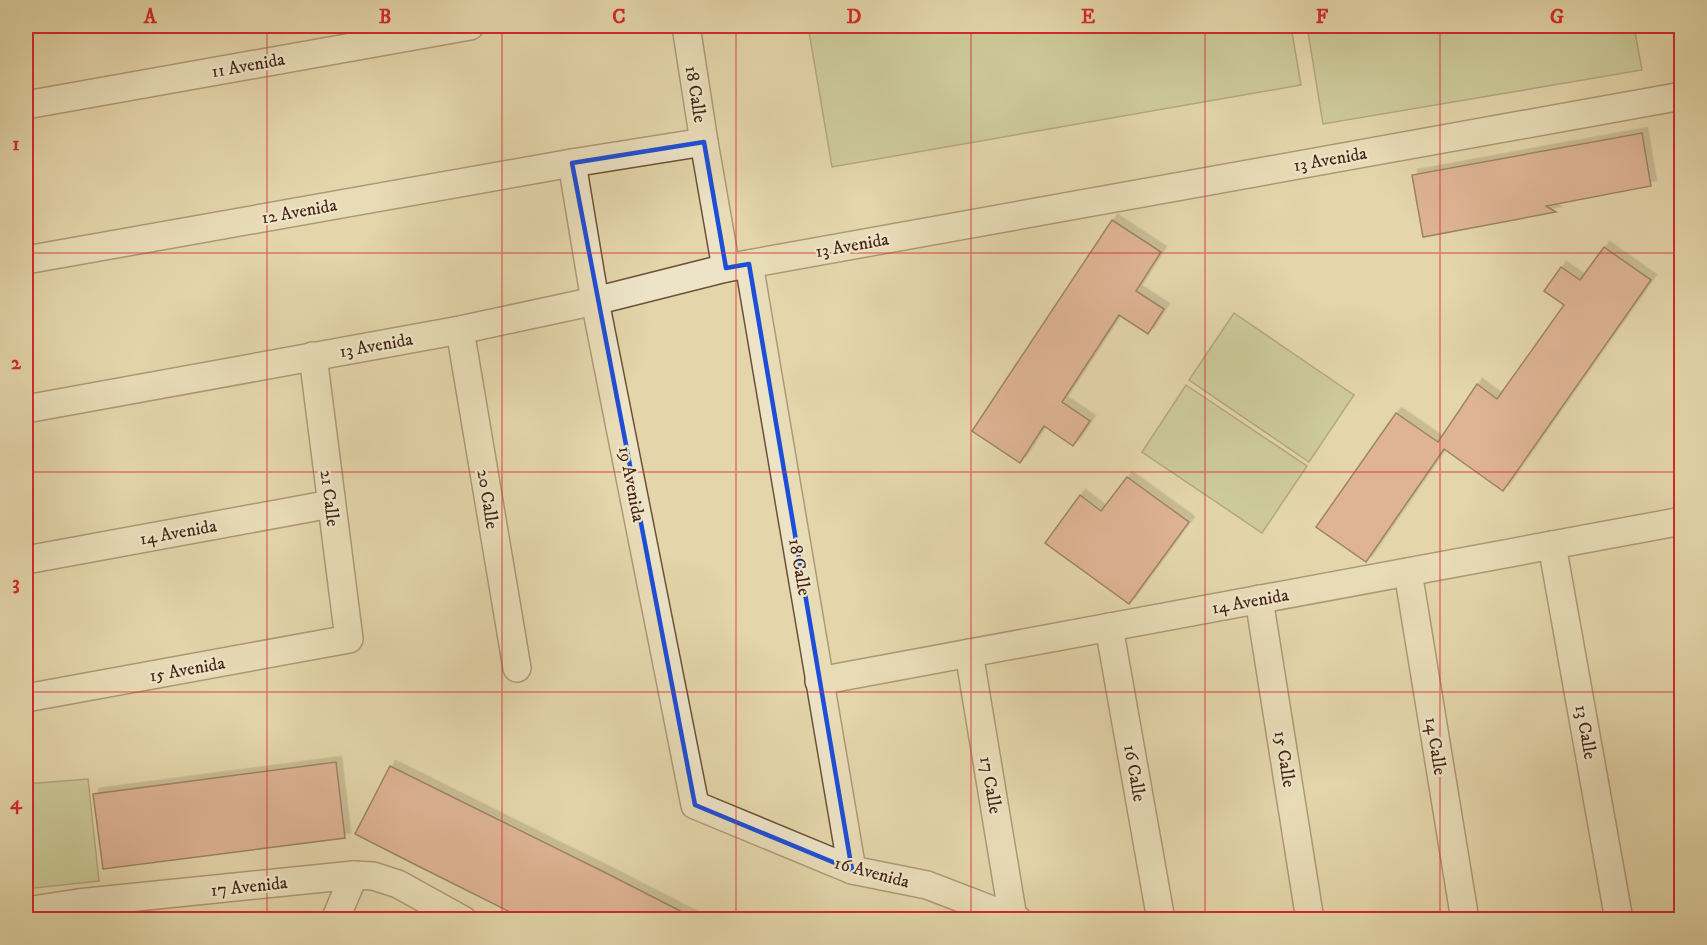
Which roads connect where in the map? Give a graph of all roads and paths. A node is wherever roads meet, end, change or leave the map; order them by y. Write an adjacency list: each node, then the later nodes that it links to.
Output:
1 (471, 26): 4 (street, 11 Avenida)
2 (686, 26): 5 (street, 18 Calle)
3 (1682, 96): 8 (street, 13 Avenida)
4 (26, 105)
5 (704, 142): 6 (street, 12 Avenida); 8 (street, 18 Calle)
6 (572, 163): 7 (street, 12 Avenida); 9 (street, 19 Avenida)
7 (26, 260)
8 (737, 266): 9 (street, 13 Avenida); 23 (street, 18 Calle)
9 (595, 301): 10 (street, 13 Avenida); 25 (street, 19 Avenida)
10 (460, 330): 11 (street, 13 Avenida); 22 (street, 20 Calle)
11 (312, 356): 12 (street, 13 Avenida); 13 (street, 21 Calle)
12 (26, 409)
13 (331, 504): 16 (street, 14 Avenida); 20 (street, 21 Calle)
14 (1682, 521): 15 (street, 14 Avenida)
15 (1552, 545): 17 (street, 14 Avenida); 36 (street, 13 Calle)
16 (26, 560)
17 (1408, 572): 18 (street, 14 Avenida); 35 (street, 14 Calle)
18 (1259, 599): 19 (street, 14 Avenida); 34 (street, 15 Calle)
19 (1109, 627): 21 (street, 14 Avenida); 33 (street, 16 Calle)
20 (349, 639): 24 (street, 15 Avenida)
21 (969, 653): 23 (street, 14 Avenida); 30 (street, 17 Calle)
22 (517, 668)
23 (819, 681): 26 (street, 18 Calle)
24 (26, 698)
25 (695, 805): 26 (street, 16 Avenida)
26 (852, 870): 30 (street, 16 Avenida)
27 (354, 875): 29 (street, 17 Avenida); 31 (street); 32 (street, 17 Avenida)
28 (26, 911): 29 (street, 17 Avenida)
29 (74, 911)
30 (1016, 919)
31 (335, 920)
32 (463, 920)
33 (1161, 920)
34 (1310, 920)
35 (1465, 920)
36 (1619, 920)

